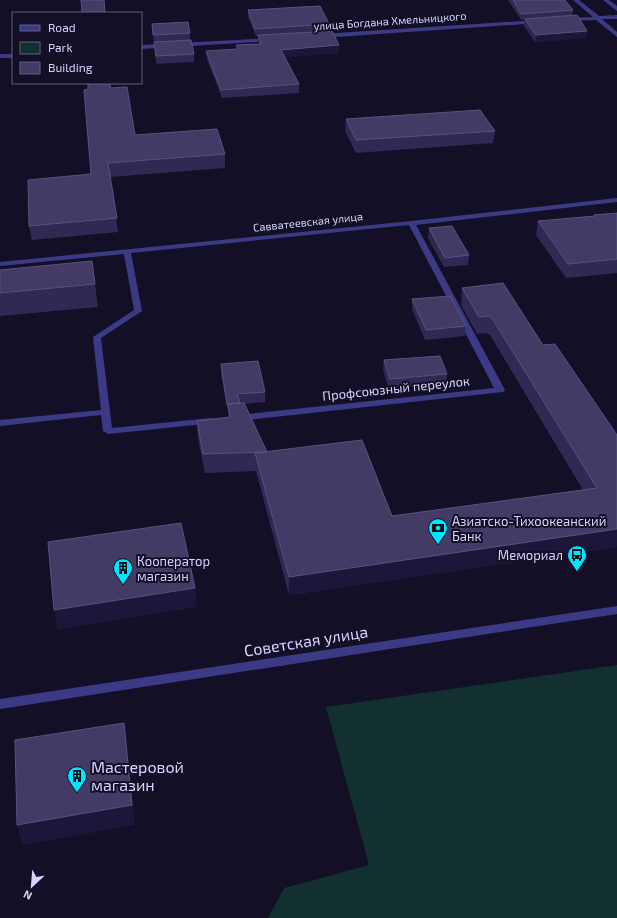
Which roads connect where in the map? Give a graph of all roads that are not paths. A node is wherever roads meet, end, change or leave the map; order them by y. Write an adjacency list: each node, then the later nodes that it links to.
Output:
1 (576, 0): 5 (street)
2 (606, 0): 3 (street)
3 (617, 9)
4 (617, 16): 5 (street)
5 (597, 18): 6 (street); 8 (street)
6 (558, 20)
7 (542, 21): 9 (street, улица Богдана Хмельницкого)
8 (617, 35)
9 (314, 36)
10 (275, 39): 11 (street)
11 (142, 47)
12 (0, 56): 13 (street)
13 (12, 56)
14 (617, 200): 15 (street, Савватеевская улица)
15 (411, 223): 16 (street, Савватеевская улица); 18 (street, Профсоюзный переулок)
16 (127, 251): 17 (street, Савватеевская улица); 18 (street)
17 (0, 264)
18 (105, 412): 19 (street)
19 (0, 423)
20 (617, 610): 21 (street, Советская улица)
21 (0, 704)

